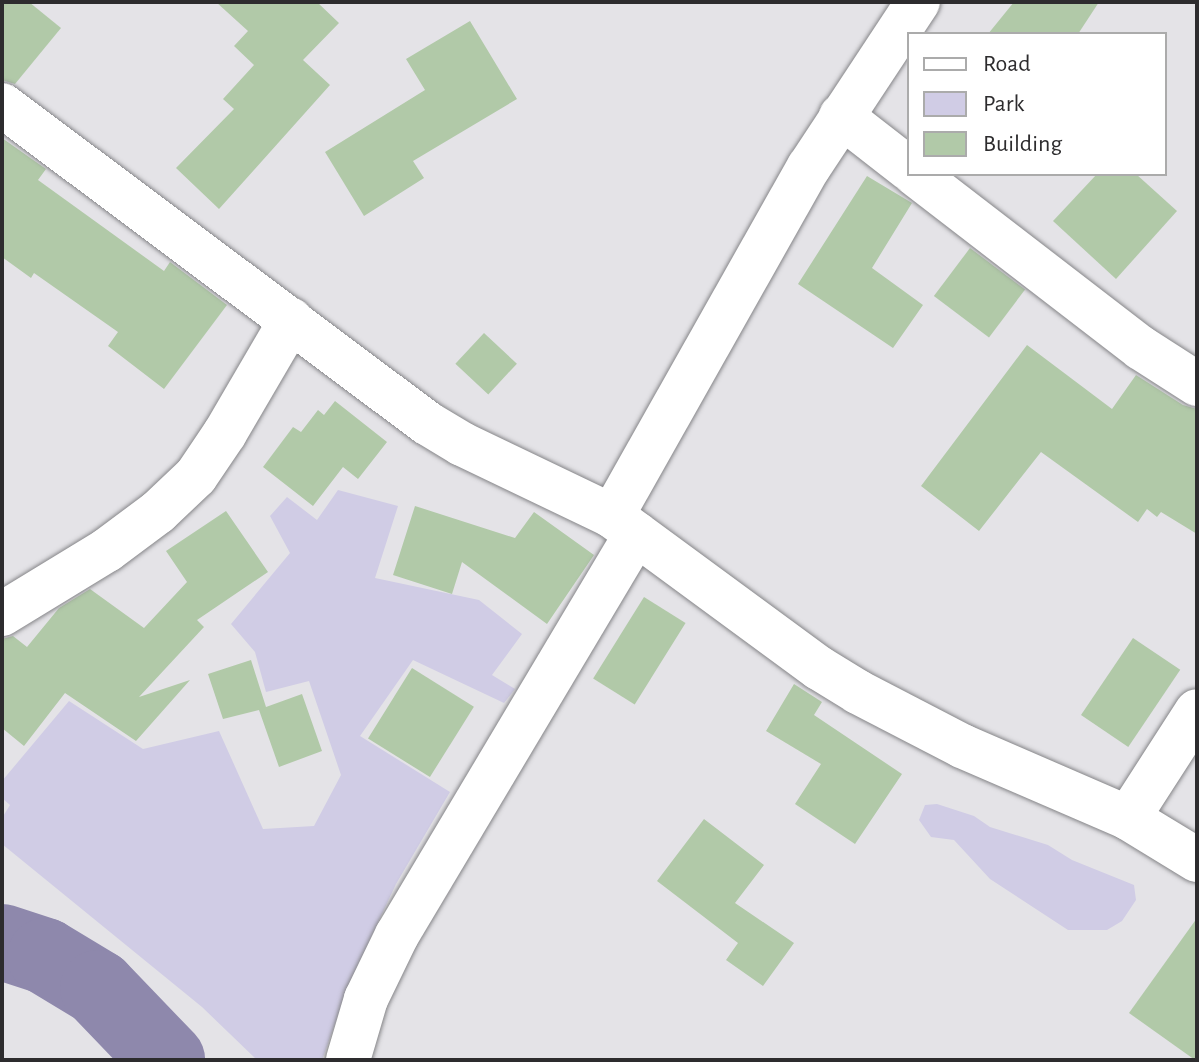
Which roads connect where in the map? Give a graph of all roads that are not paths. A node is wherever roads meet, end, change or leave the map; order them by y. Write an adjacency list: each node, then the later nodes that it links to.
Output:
1 (918, 2): 3 (street)
2 (2, 105): 6 (street)
3 (841, 116): 4 (street); 8 (street)
4 (907, 167)
5 (918, 176): 7 (street)
6 (291, 320): 8 (street); 9 (street)
7 (1197, 384)
8 (624, 525): 11 (street); 13 (street)
9 (2, 614)
10 (1197, 711): 11 (street)
11 (1128, 818): 12 (street)
12 (1197, 860)
13 (348, 1060)

